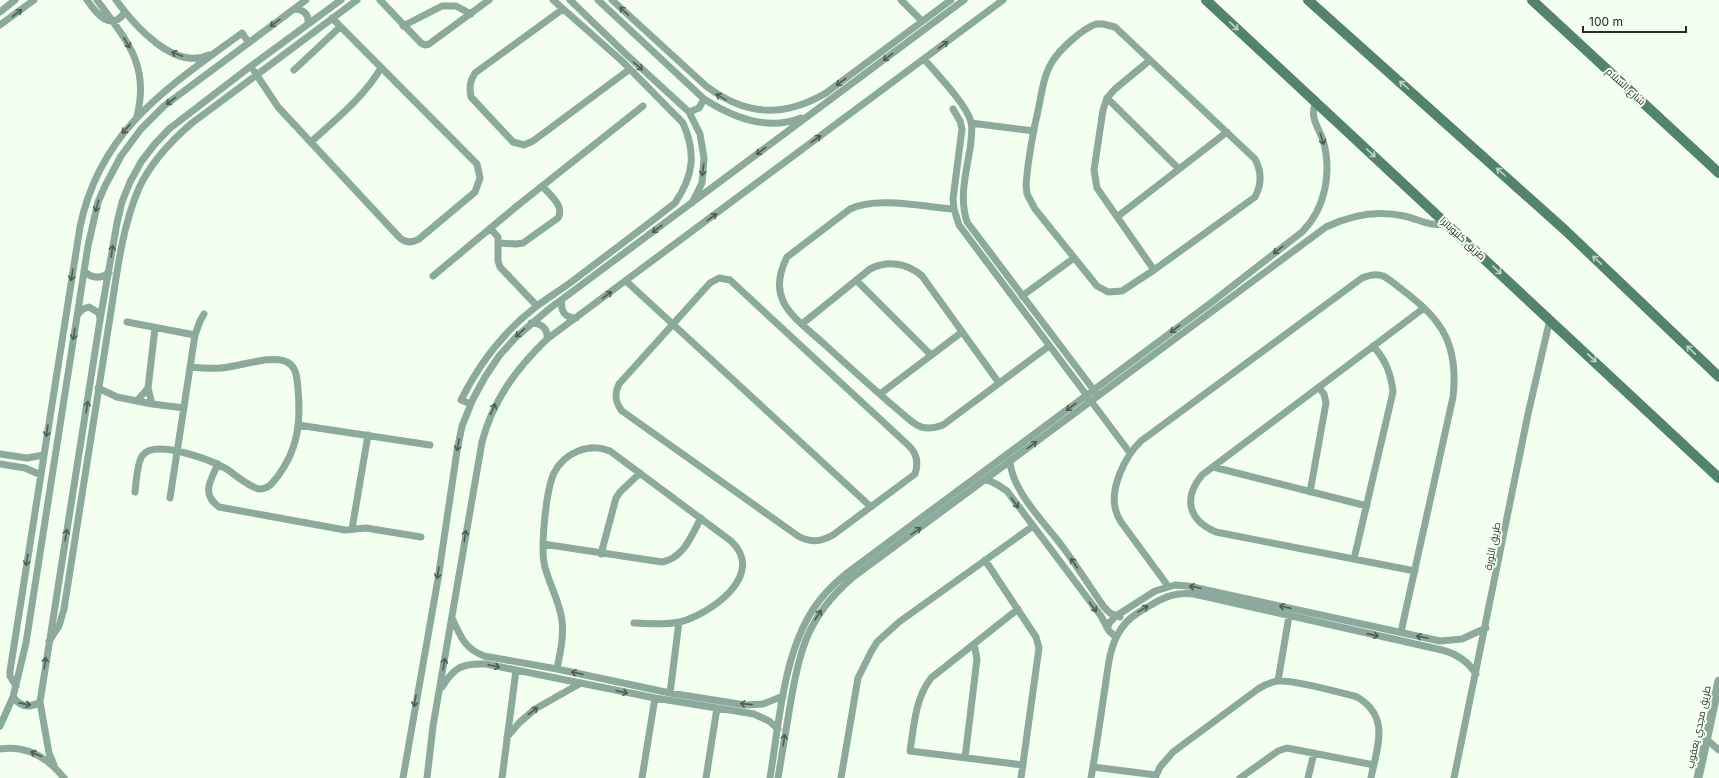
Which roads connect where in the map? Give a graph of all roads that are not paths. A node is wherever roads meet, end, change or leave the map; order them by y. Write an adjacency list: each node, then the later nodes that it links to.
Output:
1 (15, 0): 25 (street)
2 (34, 0): 32 (street, one-way to 2)
3 (87, 0): 29 (street)
4 (97, 0): 29 (street)
5 (116, 0): 26 (street)
6 (306, 0): 24 (street)
7 (327, 0): 21 (street)
8 (357, 0): 28 (street)
9 (380, 0): 33 (street)
10 (489, 0): 27 (street)
11 (553, 0): 23 (street)
12 (570, 0): 39 (street)
13 (598, 0): 36 (street)
14 (612, 0): 35 (street, one-way to 14)
15 (901, 0): 30 (street)
16 (951, 0): 30 (street)
17 (964, 0): 44 (street, one-way to 44)
18 (1003, 0): 40 (street, one-way to 18)
19 (1308, 0): 108 (main road, one-way to 19)
20 (1532, 0): 62 (main road, شارع السلام)
21 (339, 1): 31 (street)
22 (1208, 1): 51 (main road, طريق كليوباترا, one-way to 51)
23 (563, 8): 39 (street); 46 (street)
24 (294, 9): 31 (street); 37 (street, one-way to 37)
25 (0, 11)
26 (124, 12): 29 (street); 38 (street, one-way to 26)
27 (471, 14): 33 (street); 33 (street)
28 (332, 18): 34 (street); 48 (street)
29 (112, 21): 56 (street, one-way to 56)
30 (922, 21): 42 (street)
31 (308, 23): 43 (street)
32 (0, 26)
33 (403, 26)
34 (340, 27): 45 (street); 47 (street)
35 (644, 29): 36 (street); 42 (street, one-way to 35)
36 (637, 36): 50 (street)
37 (249, 42): 38 (street); 64 (street, one-way to 64)
38 (215, 53): 56 (street)
39 (625, 59): 46 (street); 54 (street, one-way to 54)
40 (924, 59): 57 (street); 84 (street, one-way to 40)
41 (1150, 60): 49 (street); 58 (street); 59 (street)
42 (869, 61): 44 (street)
43 (250, 66): 48 (street); 81 (street, one-way to 43)
44 (875, 67): 55 (street)
45 (381, 68): 60 (street); 60 (street)
46 (630, 69): 76 (street)
47 (294, 70)
48 (257, 74): 60 (street); 107 (street)
49 (1107, 98): 61 (street); 68 (street)
50 (704, 99): 54 (street); 55 (street)
51 (1316, 102): 70 (main road, طريق كليوباترا, one-way to 70); 72 (street, one-way to 72)
52 (643, 106): 65 (street)
53 (953, 109): 67 (street)
54 (689, 112): 66 (street, one-way to 66)
55 (810, 115): 66 (street, one-way to 66)
56 (136, 116): 63 (street, one-way to 63)
57 (971, 123): 58 (street); 69 (street)
58 (1034, 131): 78 (street)
59 (1227, 132): 61 (street); 79 (street)
60 (311, 142)
61 (1179, 169): 68 (street)
62 (1719, 173)
63 (94, 181): 64 (street); 110 (street, one-way to 110)
64 (105, 186): 80 (street, one-way to 80)
65 (542, 186): 73 (street); 75 (street)
66 (691, 204): 77 (street, one-way to 77)
67 (954, 210): 71 (street); 97 (street)
68 (1117, 217): 79 (street)
69 (968, 222): 71 (street); 85 (street)
70 (1446, 223): 74 (street); 92 (main road, طريق كليوباترا, one-way to 92)
71 (959, 225): 102 (street)
72 (1308, 226): 74 (street); 115 (street, one-way to 115)
73 (490, 228): 75 (street); 82 (street)
74 (1318, 233): 118 (street)
75 (499, 243): 87 (street)
76 (617, 247): 77 (street); 87 (street)
77 (623, 254): 86 (street)
78 (1074, 258): 79 (street); 85 (street)
79 (1154, 270)
80 (84, 271): 81 (street); 89 (street)
81 (109, 273): 93 (street)
82 (433, 276)
83 (856, 280): 97 (street); 99 (street); 104 (street)
84 (626, 281): 91 (street, one-way to 84); 96 (street)
85 (1022, 296): 115 (street)
86 (562, 300): 91 (street); 95 (street)
87 (536, 306): 122 (street)
88 (1424, 308): 103 (street); 128 (street); 152 (street)
89 (78, 314): 93 (street); 111 (street, one-way to 111)
90 (204, 314): 100 (street)
91 (576, 318): 101 (street)
92 (1550, 319): 137 (main road, طريق كليوباترا, one-way to 137); 166 (street, طريق الثورة)
93 (100, 320): 106 (street)
94 (126, 322): 98 (street)
95 (531, 323): 101 (street); 122 (street, one-way to 122)
96 (673, 324): 143 (street); 143 (street); 143 (street)
97 (802, 324): 116 (street)
98 (155, 328): 100 (street); 113 (street)
99 (962, 332): 104 (street); 109 (street)
100 (195, 335): 105 (street)
101 (547, 339): 159 (street, one-way to 101)
102 (1049, 346): 109 (street); 117 (street)
103 (1373, 346): 114 (street); 142 (street)
104 (931, 355): 116 (street)
105 (190, 367): 123 (street); 124 (street)
106 (92, 371): 107 (street); 171 (street, one-way to 106)
107 (101, 373): 112 (street)
108 (1719, 377)
109 (999, 383): 116 (street)
110 (54, 384): 111 (street); 130 (street, one-way to 130)
111 (66, 385): 179 (street)
112 (98, 388): 119 (street); 171 (street)
113 (148, 388): 119 (street); 121 (street)
114 (1319, 388): 134 (street); 140 (street)
115 (1094, 389): 117 (street); 118 (street)
116 (880, 394)
117 (1087, 395): 120 (street); 183 (street, one-way to 183)
118 (1099, 396): 120 (street)
119 (136, 401): 121 (street)
120 (1092, 401): 128 (street); 131 (street, one-way to 120)
121 (152, 404): 123 (street)
122 (471, 404): 202 (street, one-way to 202)
123 (184, 408): 127 (street)
124 (298, 425): 125 (street); 133 (street)
125 (368, 435): 126 (street); 146 (street)
126 (430, 445)
127 (177, 452): 133 (street); 139 (street); 141 (street)
128 (1130, 453): 153 (street)
129 (0, 454): 130 (street)
130 (44, 455): 136 (street)
131 (1010, 461): 138 (street); 157 (street, one-way to 131)
132 (0, 464): 136 (street)
133 (218, 464): 146 (street)
134 (1213, 467): 140 (street); 150 (street)
135 (640, 473): 144 (street); 148 (street); 149 (street)
136 (41, 475): 179 (street, one-way to 179)
137 (1719, 478)
138 (986, 479): 145 (street, one-way to 145); 208 (street, one-way to 138)
139 (135, 492)
140 (1310, 492): 142 (street)
141 (170, 498)
142 (1367, 506): 150 (street)
143 (871, 507)
144 (701, 518): 149 (street); 160 (street)
145 (1033, 526): 151 (street); 165 (street, one-way to 165)
146 (352, 529): 147 (street)
147 (421, 537)
148 (543, 544): 149 (street); 174 (street)
149 (601, 554)
150 (1354, 559): 152 (street)
151 (985, 560): 155 (street); 209 (street)
152 (1415, 571): 168 (street)
153 (1168, 586): 154 (street, one-way to 153); 157 (street)
154 (1232, 599): 156 (street, one-way to 154); 158 (street); 161 (street, one-way to 154)
155 (1018, 609): 172 (street); 197 (street)
156 (1323, 615): 163 (street); 164 (street)
157 (1116, 616): 161 (street); 165 (street)
158 (1289, 616): 163 (street); 177 (street)
159 (451, 618): 174 (street); 181 (street, one-way to 159)
160 (679, 622): 162 (street); 182 (street)
161 (1126, 622): 169 (street)
162 (634, 623)
163 (1321, 623): 167 (street)
164 (1357, 623): 167 (street); 168 (street)
165 (1107, 628): 169 (street)
166 (1486, 628): 170 (street); 176 (street, طريق الثورة)
167 (1355, 631): 173 (street, one-way to 173)
168 (1401, 632): 170 (street, one-way to 168)
169 (1116, 637): 199 (street)
170 (1440, 640): 173 (street)
171 (48, 643): 186 (street, one-way to 171)
172 (974, 644): 195 (street); 195 (street)
173 (1438, 650): 176 (street)
174 (557, 669): 182 (street, one-way to 174)
175 (516, 670): 178 (street); 181 (street, one-way to 175); 190 (street)
176 (1476, 674): 215 (street, طريق الثورة)
177 (1278, 681): 198 (street); 200 (street)
178 (582, 683): 185 (street, one-way to 185); 190 (street, one-way to 178)
179 (16, 686): 184 (street)
180 (1718, 686): 191 (street, طريق مجدي يعقوب)
181 (439, 690): 203 (street)
182 (670, 693): 183 (street, one-way to 182)
183 (783, 696): 189 (street)
184 (12, 697): 186 (street, one-way to 186); 188 (street)
185 (655, 698): 187 (street); 205 (street)
186 (40, 702): 196 (street)
187 (717, 708): 189 (street); 206 (street)
188 (0, 726)
189 (778, 729): 207 (street)
190 (506, 739): 204 (street)
191 (1706, 739): 193 (street); 216 (street, طريق مجدي يعقوب)
192 (0, 749): 196 (street, one-way to 192)
193 (1719, 750)
194 (1314, 753): 198 (street); 212 (street); 213 (street)
195 (965, 758): 197 (street)
196 (54, 765): 201 (street)
197 (1023, 765): 210 (street)
198 (1374, 765): 214 (street)
199 (1093, 767): 200 (street); 211 (street)
200 (1156, 776)
201 (64, 778)
202 (403, 778)
203 (427, 778)
204 (502, 778)
205 (642, 778)
206 (706, 778)
207 (770, 778)
208 (778, 778)
209 (841, 778)
210 (1021, 778)
211 (1091, 778)
212 (1240, 778)
213 (1308, 778)
214 (1371, 778)
215 (1454, 778)
216 (1698, 778)

